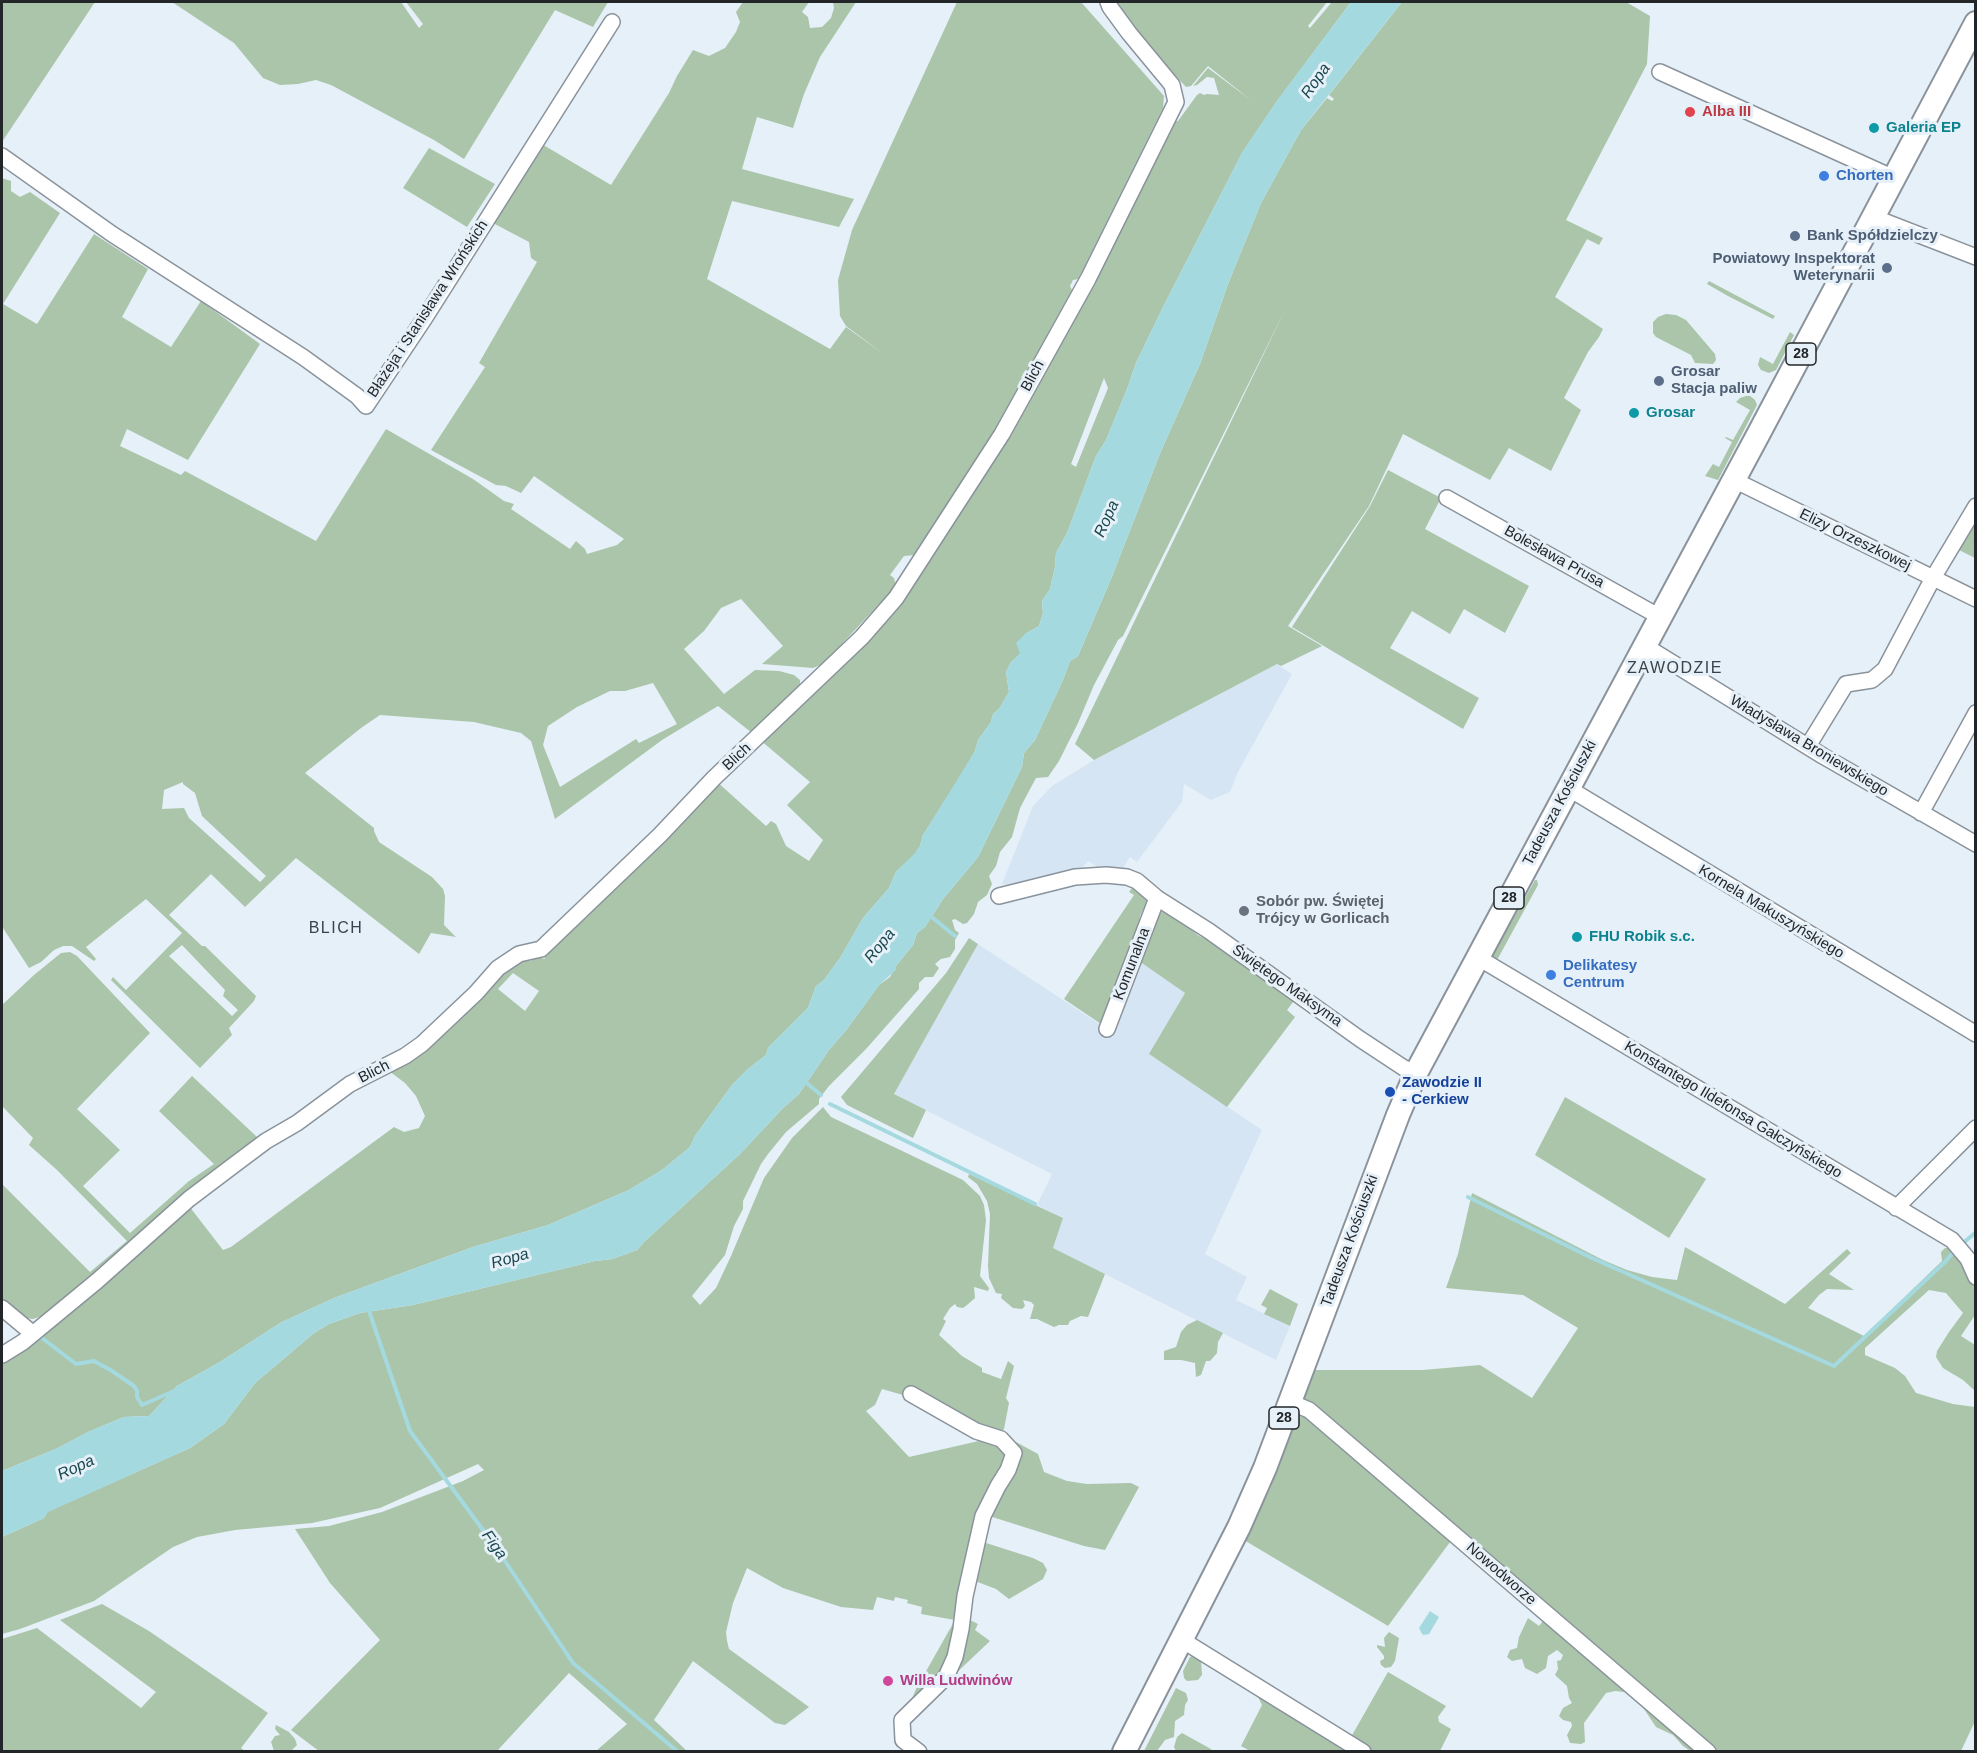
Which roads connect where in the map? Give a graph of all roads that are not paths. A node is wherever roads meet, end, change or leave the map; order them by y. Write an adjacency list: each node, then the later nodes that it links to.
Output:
1 (1108, 2): 31 (street, Blich)
2 (612, 22): 5 (street, Błażeja i Stanisława Wrońskich)
3 (1973, 35): 6 (main road, Tadeusza Kościuszki / 28)
4 (1660, 72): 6 (street)
5 (2, 156)
6 (1894, 178): 7 (main road, Tadeusza Kościuszki / 28)
7 (1873, 217): 8 (street); 9 (main road, Tadeusza Kościuszki / 28)
8 (1976, 257)
9 (1734, 480): 12 (street, Elizy Orzeszkowej); 14 (main road, Tadeusza Kościuszki / 28)
10 (1447, 498): 14 (street, Bolesława Prusa)
11 (1976, 506): 12 (street)
12 (1933, 578): 13 (street, Elizy Orzeszkowej); 17 (street)
13 (1976, 599)
14 (1660, 617): 15 (main road, Tadeusza Kościuszki / 28)
15 (1645, 646): 17 (street, Władysława Broniewskiego); 18 (main road, Tadeusza Kościuszki / 28)
16 (1976, 712): 19 (street)
17 (1808, 746): 19 (street, Władysława Broniewskiego)
18 (1568, 788): 23 (main road, Tadeusza Kościuszki / 28); 25 (street, Kornela Makuszyńskiego)
19 (1921, 813): 20 (street, Władysława Broniewskiego)
20 (1976, 844)
21 (999, 896): 22 (street, Świętego Maksyma)
22 (1157, 898): 24 (street, Komunalna); 26 (street, Świętego Maksyma)
23 (1477, 957): 26 (main road, Tadeusza Kościuszki / 28); 28 (street, Konstantego Ildefonsa Gałczyńskiego)
24 (1107, 1029)
25 (1976, 1034)
26 (1416, 1073): 34 (main road, Tadeusza Kościuszki / 28)
27 (1976, 1128): 28 (street)
28 (1896, 1208): 29 (street, Konstantego Ildefonsa Gałczyńskiego)
29 (1976, 1277)
30 (2, 1308): 31 (street)
31 (32, 1333): 32 (street, Blich)
32 (2, 1355)
33 (911, 1394): 36 (street)
34 (1290, 1402): 35 (main road, Tadeusza Kościuszki / 28); 39 (street, Nowodworze)
35 (1182, 1640): 37 (main road, Tadeusza Kościuszki / 28); 38 (street)
36 (919, 1752)
37 (1125, 1752)
38 (1363, 1752)
39 (1708, 1752)

